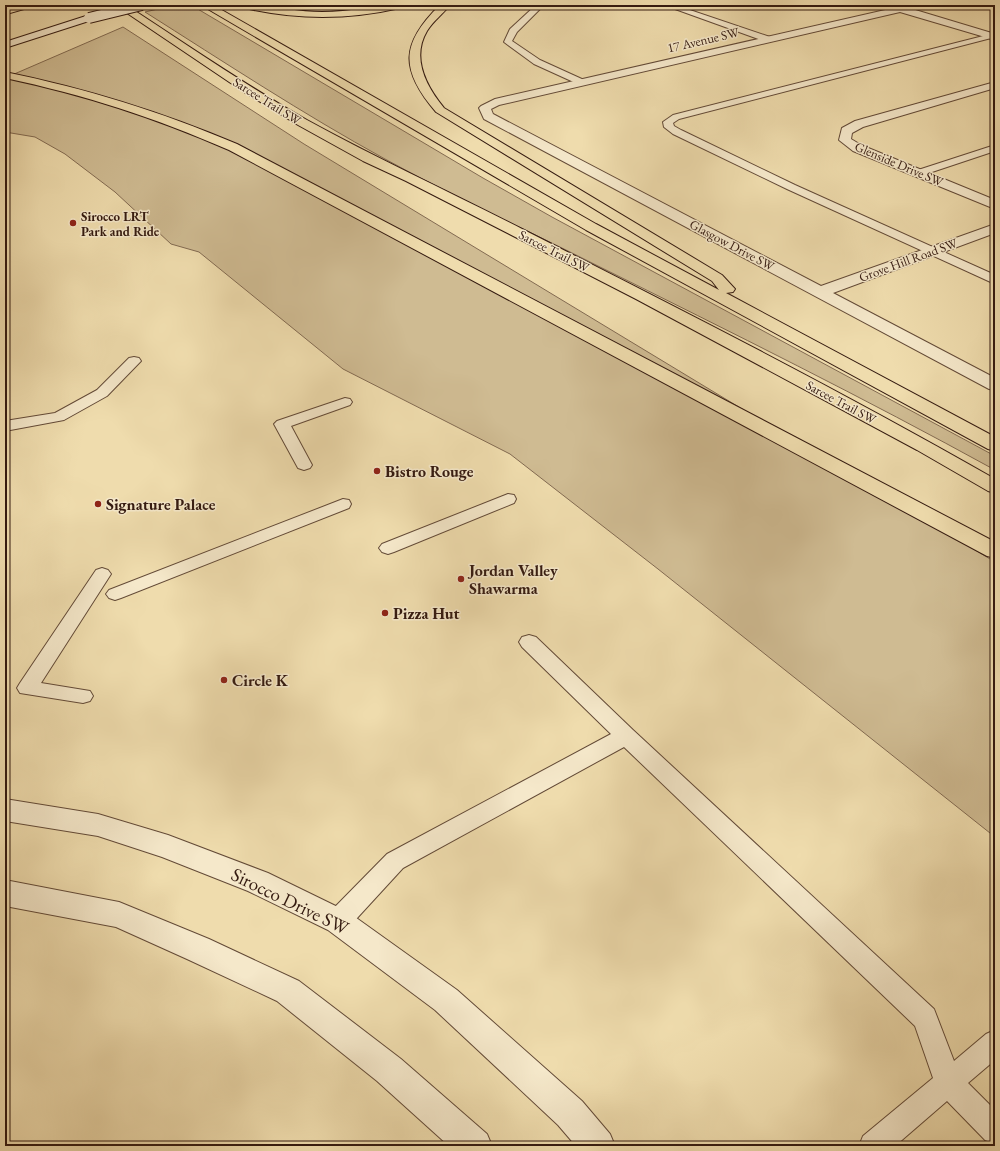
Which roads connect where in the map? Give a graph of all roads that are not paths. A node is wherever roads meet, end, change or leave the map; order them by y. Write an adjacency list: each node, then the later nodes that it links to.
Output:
1 (120, 5): 35 (highway, Sarcee Trail SW)
2 (142, 5): 14 (street, bridge)
3 (206, 5): 28 (highway)
4 (245, 5): 5 (highway)
5 (400, 5)
6 (445, 5): 28 (highway)
7 (540, 5): 18 (lane)
8 (668, 5): 13 (lane)
9 (887, 5): 11 (street)
10 (917, 5): 11 (street, 17 Avenue SW)
11 (900, 9): 12 (street); 13 (street, 17 Avenue SW)
12 (994, 36): 25 (lane)
13 (767, 39): 18 (street, 17 Avenue SW)
14 (5, 45)
15 (5, 75): 17 (highway)
16 (5, 80): 17 (highway)
17 (33, 81): 39 (highway)
18 (581, 82): 20 (street, 17 Avenue SW)
19 (995, 85): 22 (street, Glenside Drive SW)
20 (495, 102): 27 (street, Glasgow Drive SW)
21 (995, 148): 22 (lane)
22 (919, 173): 23 (street, Glenside Drive SW)
23 (995, 205)
24 (995, 228): 25 (street, Grove Hill Road SW)
25 (932, 250): 26 (lane); 27 (street, Grove Hill Road SW)
26 (995, 280)
27 (820, 292): 30 (street, Glasgow Drive SW)
28 (745, 309): 33 (highway)
29 (134, 361): 32 (lane)
30 (995, 385)
31 (345, 402): 34 (lane)
32 (5, 426)
33 (995, 445)
34 (304, 465)
35 (995, 487)
36 (508, 498): 38 (lane)
37 (343, 504): 41 (lane)
38 (388, 548)
39 (995, 551)
40 (102, 574): 43 (lane)
41 (115, 594)
42 (529, 642): 44 (lane)
43 (83, 696)
44 (626, 736): 47 (lane); 49 (lane)
45 (5, 810): 47 (street, Sirocco Drive SW)
46 (5, 892): 51 (street)
47 (338, 921): 52 (street, Sirocco Drive SW)
48 (995, 1043): 49 (lane)
49 (948, 1083): 50 (lane); 53 (lane)
50 (995, 1130)
51 (475, 1146)
52 (598, 1146)
53 (873, 1146)

